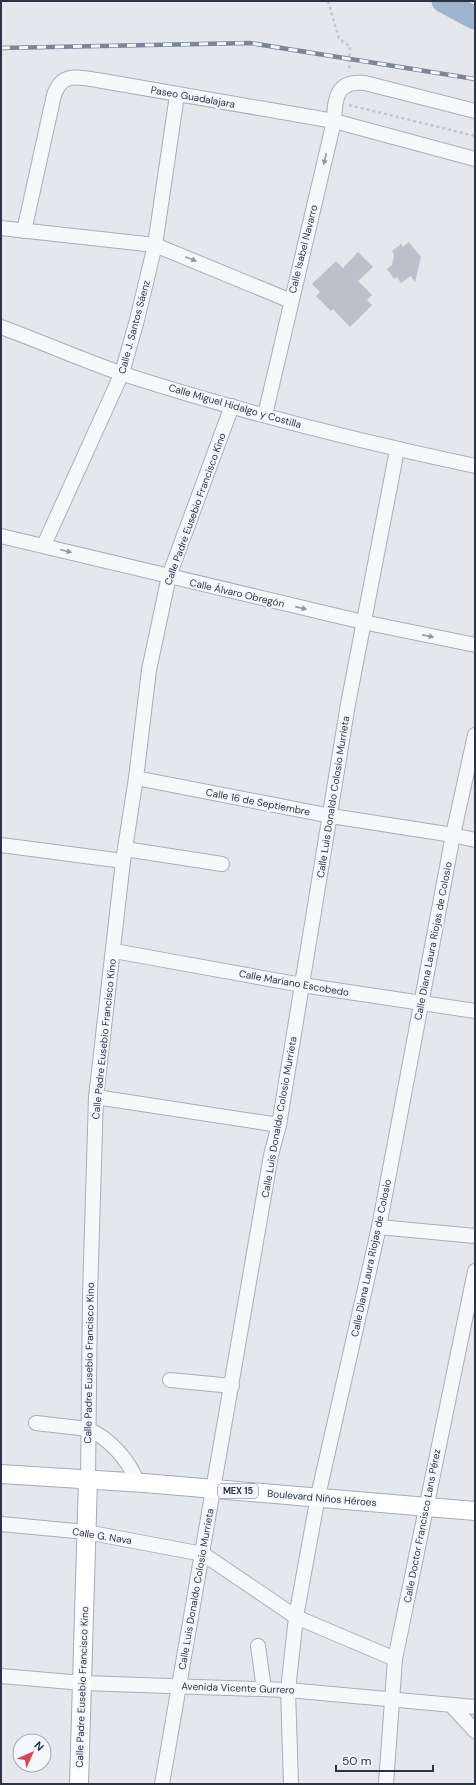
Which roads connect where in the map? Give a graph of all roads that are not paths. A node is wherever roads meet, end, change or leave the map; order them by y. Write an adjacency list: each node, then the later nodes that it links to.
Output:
1 (177, 95): 3 (street, Paseo Guadalajara); 6 (street, Paseo Guadalajara); 7 (street, Calle J. Santos Sáenz)
2 (475, 111): 3 (street, Calle Isabel Navarro)
3 (334, 121): 4 (street, Paseo Guadalajara); 8 (street, Calle Isabel Navarro, one-way to 8)
4 (475, 159)
5 (1, 228): 6 (street)
6 (24, 231): 7 (street)
7 (155, 245): 8 (street, one-way to 8); 10 (street, Calle J. Santos Sáenz)
8 (291, 300): 12 (street, Calle Isabel Navarro)
9 (1, 327): 10 (street, Calle Miguel Hidalgo y Costilla)
10 (122, 374): 11 (street, Calle Miguel Hidalgo y Costilla); 16 (street, Calle J. Santos Sáenz)
11 (232, 406): 12 (street, Calle Miguel Hidalgo y Costilla); 17 (street, Calle Padre Eusebio Francisco Kino)
12 (265, 415): 13 (street, Calle Miguel Hidalgo y Costilla)
13 (397, 450): 14 (street, Calle Miguel Hidalgo y Costilla); 18 (street, Calle Luis Donaldo Colosio Murrieta)
14 (475, 466)
15 (1, 536): 16 (street, Calle Álvaro Obregón)
16 (44, 545): 17 (street, Calle Álvaro Obregón, one-way to 17)
17 (169, 576): 18 (street, Calle Álvaro Obregón, one-way to 18); 21 (street, Calle Padre Eusebio Francisco Kino)
18 (362, 622): 19 (street, Calle Álvaro Obregón, one-way to 19); 22 (street, Calle Luis Donaldo Colosio Murrieta)
19 (475, 645)
20 (475, 735): 23 (street, Calle Diana Laura Riojas de Colosio)
21 (136, 778): 22 (street, Calle 16 de Septiembre); 26 (street, Calle Padre Eusebio Francisco Kino)
22 (331, 816): 23 (street, Calle 16 de Septiembre); 29 (street, Calle Luis Donaldo Colosio Murrieta)
23 (453, 835): 24 (street, Calle 16 de Septiembre); 30 (street, Calle Diana Laura Riojas de Colosio)
24 (475, 840)
25 (1, 845): 26 (street)
26 (124, 855): 27 (street); 28 (street, Calle Padre Eusebio Francisco Kino)
27 (222, 864)
28 (114, 951): 29 (street, Calle Mariano Escobedo); 32 (street, Calle Padre Eusebio Francisco Kino)
29 (302, 985): 30 (street, Calle Mariano Escobedo); 33 (street, Calle Luis Donaldo Colosio Murrieta)
30 (422, 1004): 31 (street, Calle Mariano Escobedo); 34 (street, Calle Diana Laura Riojas de Colosio)
31 (475, 1011)
32 (96, 1097): 33 (street); 40 (street, Calle Padre Eusebio Francisco Kino)
33 (279, 1125): 38 (street, Calle Luis Donaldo Colosio Murrieta)
34 (379, 1227): 35 (street); 45 (street, Calle Diana Laura Riojas de Colosio)
35 (475, 1236)
36 (475, 1271): 46 (street, Calle Doctor Francisco Lans Pérez)
37 (170, 1380): 38 (street)
38 (232, 1386): 44 (street, Calle Luis Donaldo Colosio Murrieta)
39 (36, 1423): 40 (street)
40 (88, 1429): 42 (street, Calle Padre Eusebio Francisco Kino); 43 (street)
41 (1, 1474): 42 (main road, Boulevard Niños Héroes / MEX 15)
42 (88, 1480): 43 (main road, Boulevard Niños Héroes / MEX 15); 49 (main road, Calle Padre Eusebio Francisco Kino)
43 (137, 1482): 44 (main road, Boulevard Niños Héroes / MEX 15)
44 (214, 1490): 45 (main road, Boulevard Niños Héroes / MEX 15); 50 (street, Calle Luis Donaldo Colosio Murrieta)
45 (318, 1496): 46 (main road, Boulevard Niños Héroes / MEX 15); 51 (street, Calle Diana Laura Riojas de Colosio)
46 (425, 1508): 47 (main road, Boulevard Niños Héroes / MEX 15); 53 (street, Calle Doctor Francisco Lans Pérez)
47 (475, 1511)
48 (1, 1524): 49 (street, Calle G. Nava)
49 (86, 1532): 50 (street, Calle G. Nava); 55 (main road, Calle Padre Eusebio Francisco Kino)
50 (202, 1554): 51 (street); 56 (street, Calle Luis Donaldo Colosio Murrieta)
51 (296, 1618): 53 (street); 58 (street, Calle Diana Laura Riojas de Colosio)
52 (258, 1646): 57 (street)
53 (395, 1659): 59 (street, Calle Doctor Francisco Lans Pérez)
54 (1, 1676): 55 (street, Avenida Vicente Gurrero)
55 (83, 1683): 56 (street, Avenida Vicente Gurrero); 63 (main road, Calle Padre Eusebio Francisco Kino)
56 (180, 1686): 57 (street, Avenida Vicente Gurrero); 64 (street, Calle Luis Donaldo Colosio Murrieta)
57 (264, 1689): 58 (street, Avenida Vicente Gurrero)
58 (288, 1690): 59 (street, Avenida Vicente Gurrero); 65 (street, Calle Diana Laura Riojas de Colosio)
59 (393, 1699): 60 (street, Avenida Vicente Gurrero); 66 (street, Calle Doctor Francisco Lans Pérez)
60 (450, 1705): 61 (street, Avenida Vicente Gurrero); 62 (street)
61 (475, 1707)
62 (475, 1731)
63 (79, 1784)
64 (162, 1784)
65 (291, 1784)
66 (386, 1784)

